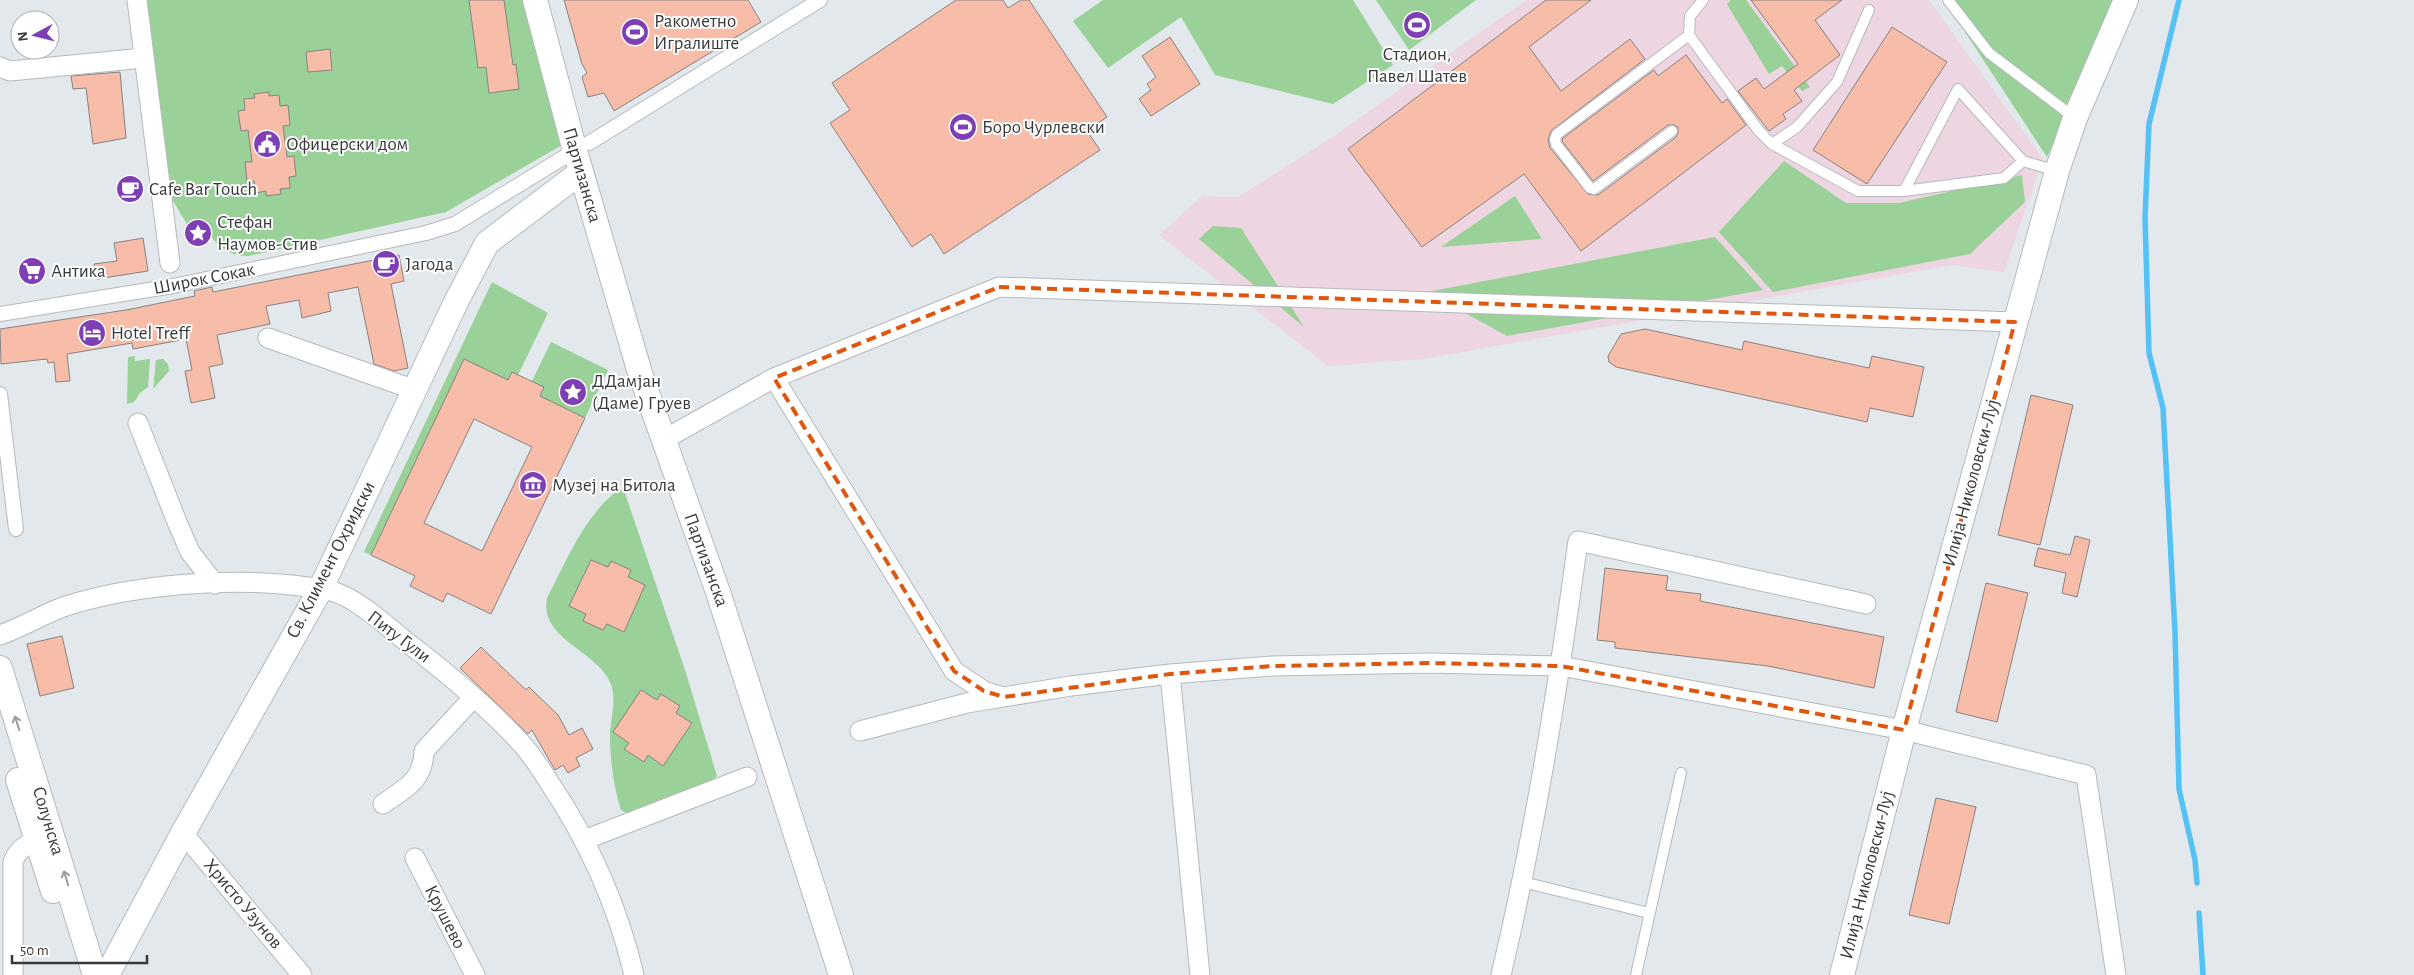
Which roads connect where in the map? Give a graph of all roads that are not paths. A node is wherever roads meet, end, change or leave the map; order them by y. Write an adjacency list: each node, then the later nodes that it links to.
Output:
1 (138, 0): 9 (street)
2 (535, 0): 16 (street, Партизанска)
3 (820, 0): 13 (street)
4 (1703, 0): 8 (lane)
5 (1948, 0): 11 (lane)
6 (2126, 0): 11 (street, Илија Николовски-Луј)
7 (1869, 10): 14 (lane)
8 (1688, 35): 12 (lane); 14 (lane)
9 (144, 58): 10 (street); 19 (street)
10 (0, 67)
11 (2075, 118): 17 (street, Илија Николовски-Луј)
12 (1672, 131)
13 (590, 143)
14 (1772, 144): 18 (lane)
15 (2023, 161): 17 (lane); 18 (lane); 18 (lane)
16 (573, 164): 20 (street, Широк Сокак); 25 (street, Св. Климент Охридски); 28 (street, Партизанска)
17 (2057, 171): 22 (street, Илија Николовски-Луј)
18 (1904, 191)
19 (170, 263): 20 (street)
20 (173, 286): 21 (street, Широк Сокак)
21 (0, 314)
22 (2015, 322): 24 (street); 40 (street, Илија Николовски-Луј)
23 (268, 338): 25 (street)
24 (774, 378): 28 (street); 37 (street)
25 (415, 390): 31 (street, Св. Климент Охридски)
26 (0, 394): 29 (street)
27 (138, 423): 30 (street)
28 (663, 440): 58 (street, Партизанска)
29 (16, 529)
30 (215, 584): 31 (street, Питу Гули); 33 (street, Питу Гули)
31 (320, 590): 38 (street, Питу Гули); 45 (street, Св. Климент Охридски)
32 (1866, 604): 34 (street)
33 (0, 635)
34 (1561, 666): 36 (street); 40 (street); 49 (street)
35 (0, 668): 46 (street, Солунска, one-way to 35)
36 (1170, 674): 37 (street); 59 (street)
37 (1004, 697): 41 (street)
38 (474, 698): 44 (street); 47 (street, Питу Гули)
39 (0, 721): 46 (street)
40 (1904, 730): 62 (street, Илија Николовски-Луј); 63 (street)
41 (860, 731)
42 (1681, 773): 50 (lane)
43 (747, 777): 47 (street)
44 (383, 804)
45 (183, 833): 54 (street, Св. Климент Охридски); 55 (street, Христо Узунов)
46 (45, 838): 51 (street); 52 (street); 53 (street, Солунска, one-way to 46)
47 (584, 840): 57 (street, Питу Гули)
48 (415, 858): 56 (street, Крушево)
49 (1523, 882): 50 (lane); 60 (street)
50 (1649, 913): 61 (lane)
51 (13, 975)
52 (80, 975)
53 (95, 975)
54 (107, 975)
55 (302, 975)
56 (475, 975)
57 (634, 975)
58 (841, 975)
59 (1200, 975)
60 (1500, 975)
61 (1636, 975)
62 (1842, 975)
63 (2116, 975)

